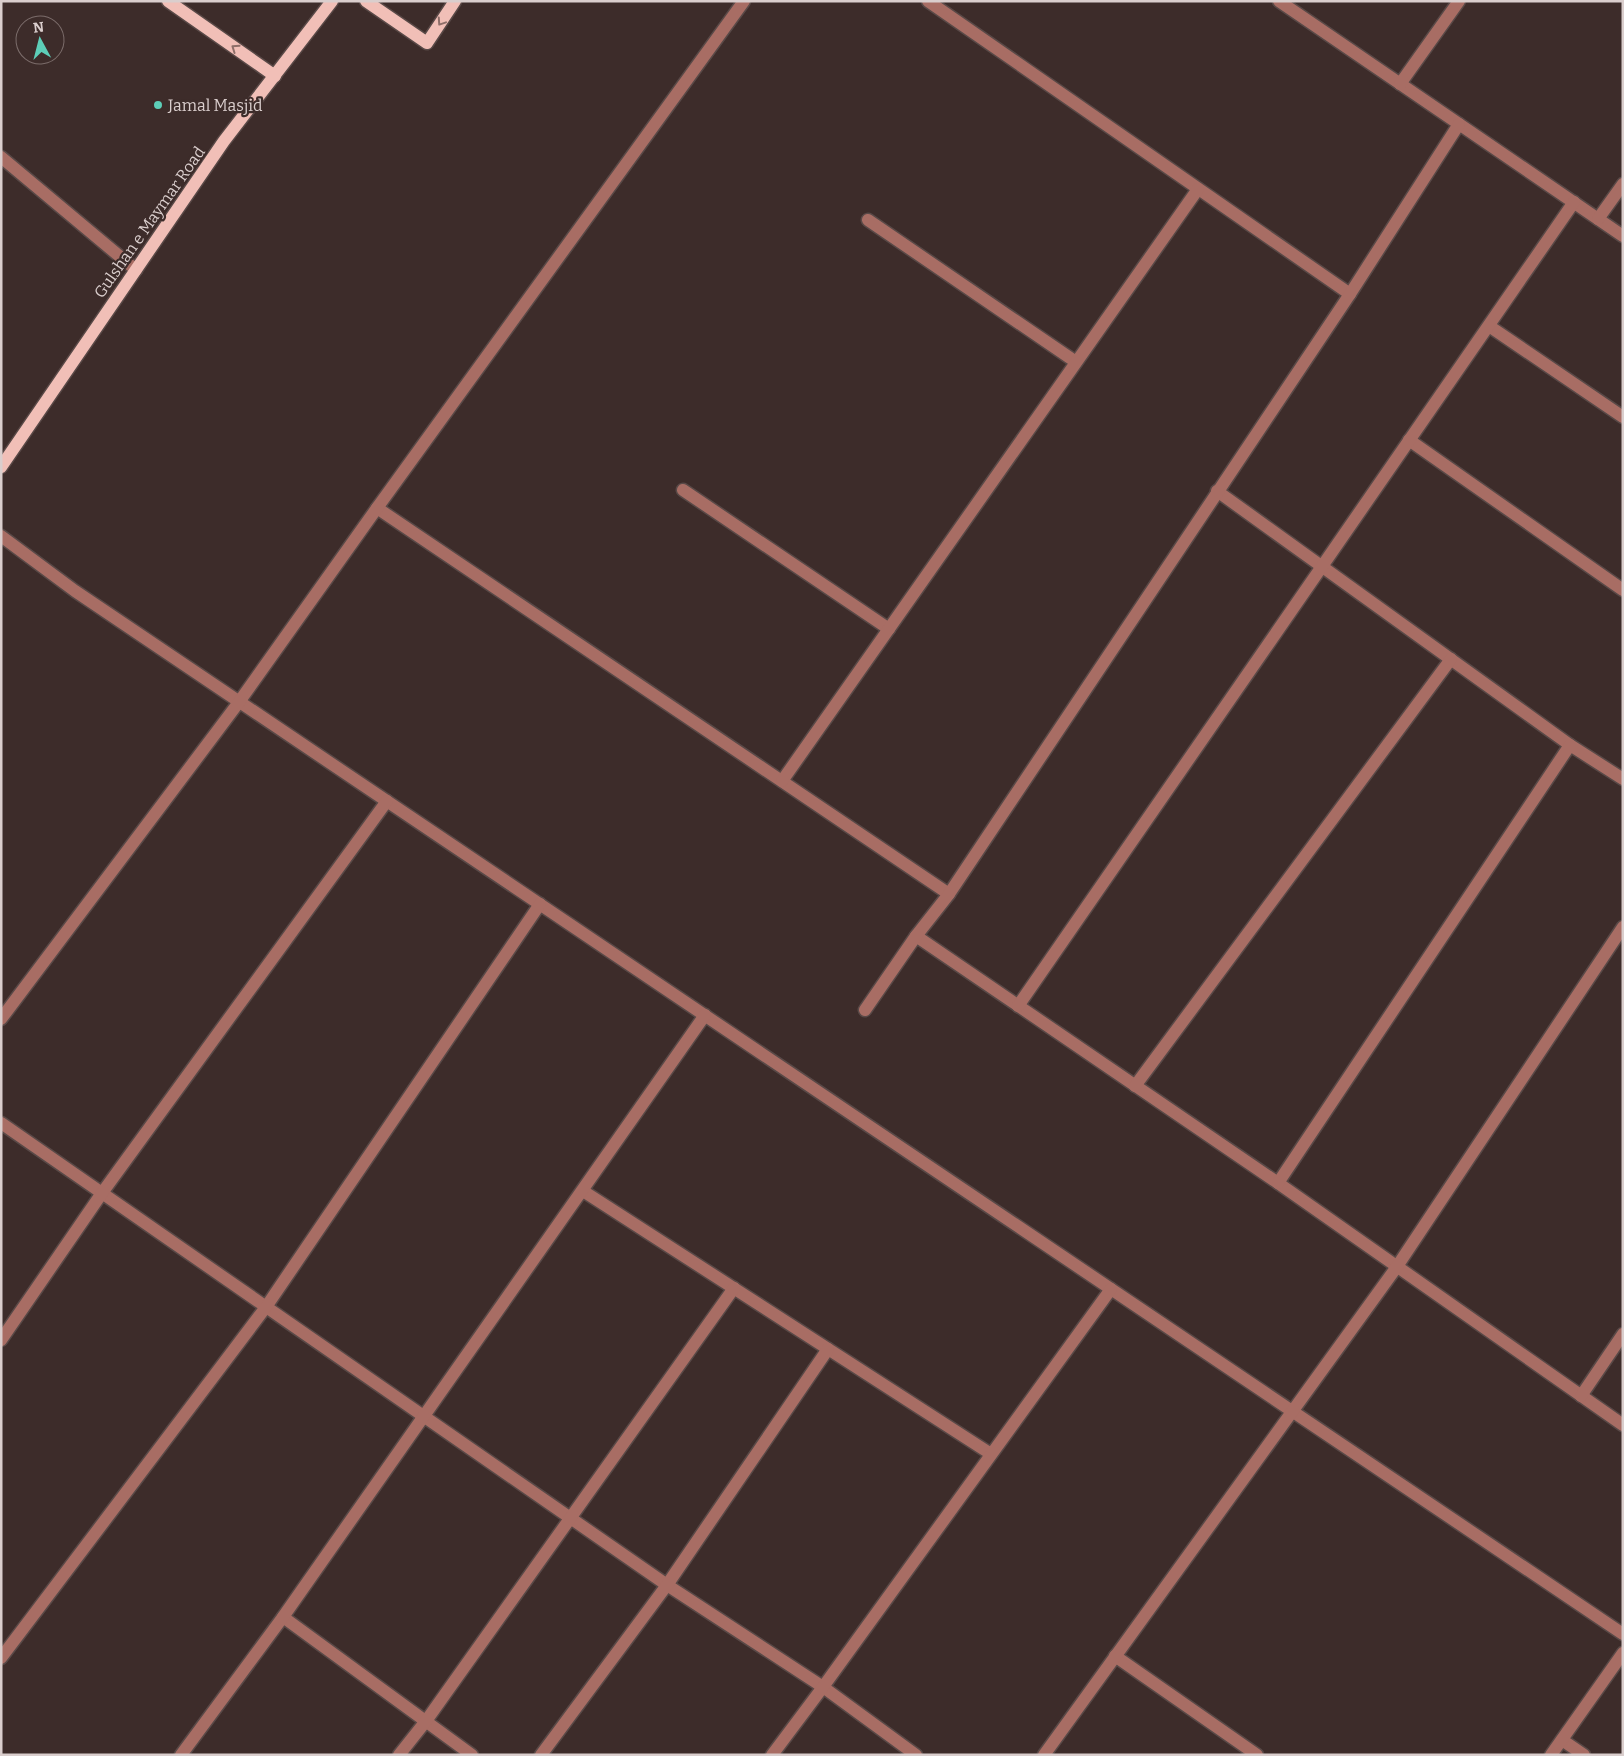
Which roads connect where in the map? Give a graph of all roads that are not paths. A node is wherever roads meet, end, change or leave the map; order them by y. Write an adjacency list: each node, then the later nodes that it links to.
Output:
1 (168, 1): 9 (main road, one-way to 1)
2 (332, 1): 9 (main road, Gulshan e Maymar Road)
3 (366, 1): 4 (main road, one-way to 3)
4 (455, 1)
5 (744, 1): 28 (street)
6 (928, 1): 14 (street)
7 (1279, 1): 10 (street)
8 (1459, 1): 10 (street)
9 (275, 76): 19 (main road, Gulshan e Maymar Road)
10 (1400, 84): 11 (street)
11 (1459, 124): 15 (street); 20 (street)
12 (1, 157): 19 (street)
13 (1623, 184): 16 (street)
14 (1198, 188): 20 (street); 22 (street)
15 (1574, 202): 16 (street); 21 (street)
16 (1598, 219): 18 (street)
17 (868, 220): 22 (street)
18 (1623, 236)
19 (136, 270): 25 (main road, Gulshan e Maymar Road)
20 (1350, 294): 27 (street)
21 (1489, 326): 23 (street); 24 (street)
22 (1076, 362): 32 (street)
23 (1623, 417)
24 (1410, 440): 30 (street); 31 (street)
25 (1, 467)
26 (684, 490): 32 (street)
27 (1217, 491): 30 (street); 39 (street)
28 (377, 508): 34 (street); 37 (street)
29 (1, 536): 34 (street)
30 (1322, 567): 33 (street); 43 (street)
31 (1623, 590)
32 (889, 629): 37 (street)
33 (1451, 659): 35 (street); 47 (street)
34 (239, 702): 38 (street); 46 (street)
35 (1570, 744): 36 (street); 49 (street)
36 (1623, 779)
37 (782, 781): 39 (street)
38 (387, 801): 40 (street); 51 (street)
39 (949, 894): 42 (street)
40 (540, 904): 45 (street); 55 (street)
41 (1623, 927): 52 (street)
42 (916, 936): 43 (street); 44 (street)
43 (1018, 1006): 47 (street)
44 (865, 1010)
45 (705, 1015): 50 (street); 54 (street)
46 (1, 1019)
47 (1135, 1086): 49 (street)
48 (1, 1123): 51 (street)
49 (1278, 1183): 52 (street)
50 (583, 1191): 53 (street); 61 (street)
51 (102, 1193): 55 (street); 57 (street)
52 (1396, 1268): 59 (street); 60 (street)
53 (734, 1288): 58 (street); 64 (street)
54 (1111, 1289): 60 (street); 63 (street)
55 (266, 1307): 61 (street); 70 (street)
56 (1623, 1334): 59 (street)
57 (1, 1340)
58 (828, 1349): 63 (street); 65 (street)
59 (1581, 1396): 62 (street)
60 (1292, 1412): 67 (street); 69 (street)
61 (425, 1417): 64 (street); 66 (street)
62 (1623, 1425)
63 (992, 1454): 71 (street)
64 (571, 1518): 65 (street); 72 (street)
65 (668, 1585): 71 (street); 77 (street)
66 (284, 1617): 72 (street); 74 (street)
67 (1623, 1634)
68 (1623, 1653): 73 (street)
69 (1115, 1656): 80 (street); 81 (street)
70 (1, 1658)
71 (823, 1687): 78 (street); 79 (street)
72 (426, 1721): 75 (street); 76 (street)
73 (1562, 1740): 82 (street); 83 (street)
74 (181, 1755)
75 (399, 1755)
76 (472, 1755)
77 (541, 1755)
78 (772, 1755)
79 (916, 1755)
80 (1044, 1755)
81 (1257, 1755)
82 (1551, 1755)
83 (1584, 1755)

